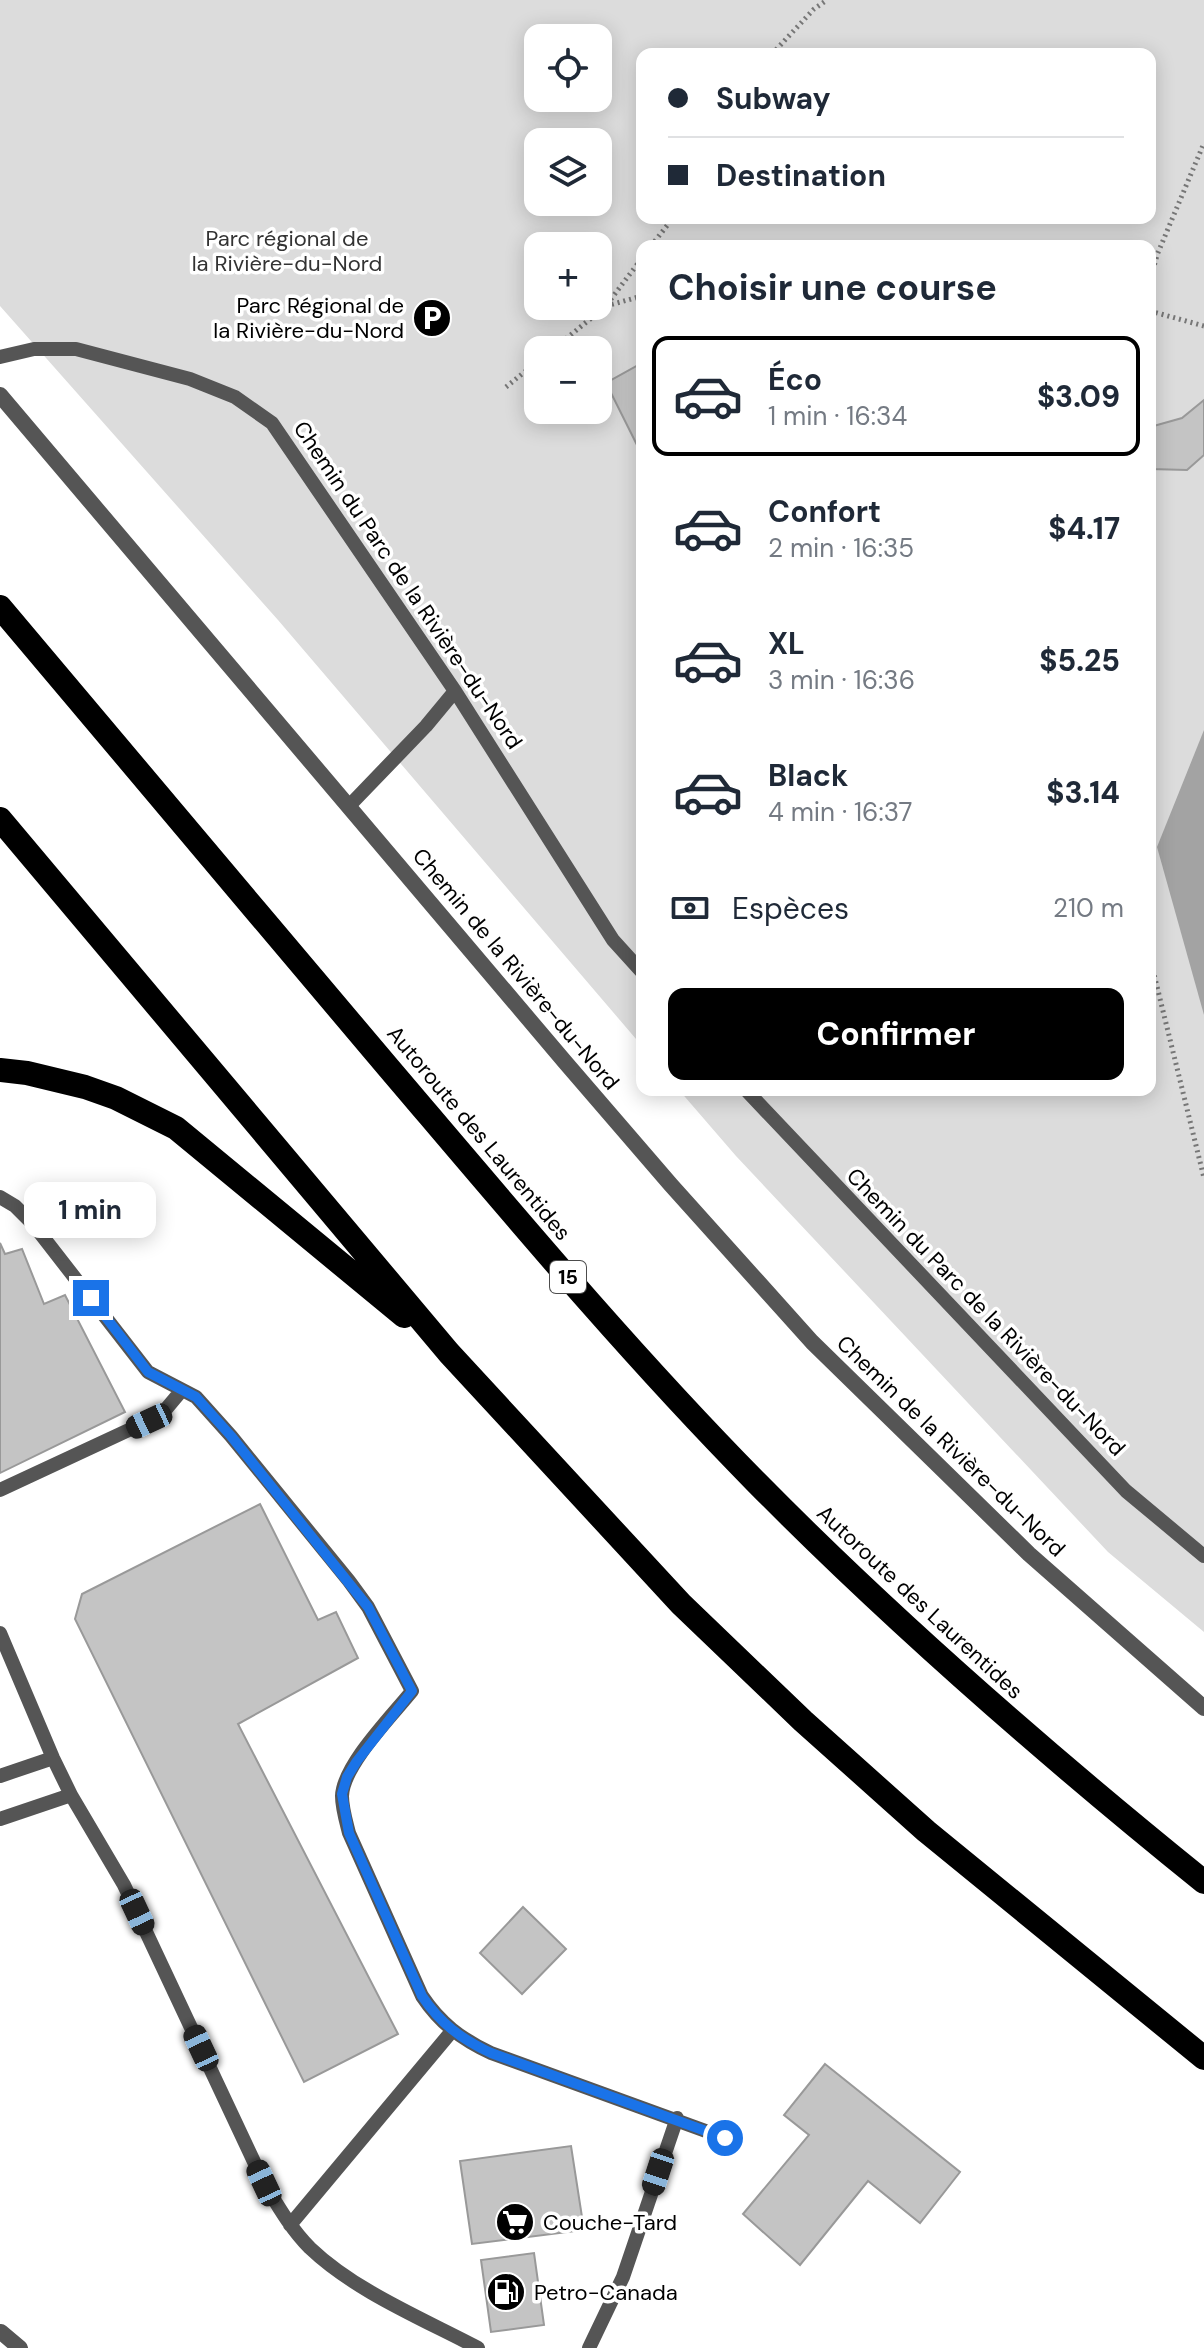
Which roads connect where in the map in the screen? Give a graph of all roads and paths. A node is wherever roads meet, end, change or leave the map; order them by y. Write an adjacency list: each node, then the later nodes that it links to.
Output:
1 (827, 0): 2 (path)
2 (778, 48)
3 (1204, 143): 6 (path)
4 (668, 224): 5 (path)
5 (656, 240)
6 (1156, 259)
7 (636, 266): 8 (path)
8 (612, 298)
9 (636, 298): 10 (path)
10 (612, 305)
11 (1156, 313): 13 (path)
12 (589, 320): 14 (path)
13 (1204, 326)
14 (569, 336)
15 (0, 357): 20 (lane, Chemin du Parc de la Rivière-du-Nord)
16 (524, 372): 17 (path)
17 (506, 387)
18 (0, 395): 21 (street, Chemin de la Rivière-du-Nord)
19 (0, 607): 39 (highway, Autoroute des Laurentides / 15)
20 (455, 691): 21 (lane); 23 (lane, Chemin du Parc de la Rivière-du-Nord)
21 (349, 806): 34 (street, Chemin de la Rivière-du-Nord)
22 (0, 819): 29 (highway)
23 (636, 965)
24 (1156, 982): 27 (path)
25 (0, 1070): 29 (highway)
26 (752, 1096): 32 (lane, Chemin du Parc de la Rivière-du-Nord)
27 (1204, 1178)
28 (0, 1197): 30 (lane)
29 (449, 1353): 41 (highway)
30 (182, 1390): 31 (lane); 40 (lane)
31 (0, 1490)
32 (1204, 1556)
33 (0, 1633): 35 (lane)
34 (1204, 1708)
35 (53, 1758): 36 (lane); 37 (lane)
36 (0, 1776)
37 (71, 1795): 38 (lane); 44 (lane)
38 (0, 1819)
39 (1204, 1882)
40 (452, 2031): 42 (lane); 44 (lane)
41 (1204, 2058)
42 (677, 2118): 43 (lane); 49 (lane)
43 (725, 2138)
44 (290, 2225): 48 (lane)
45 (0, 2331): 46 (street); 47 (street)
46 (4, 2348)
47 (20, 2348)
48 (478, 2348)
49 (588, 2348)

